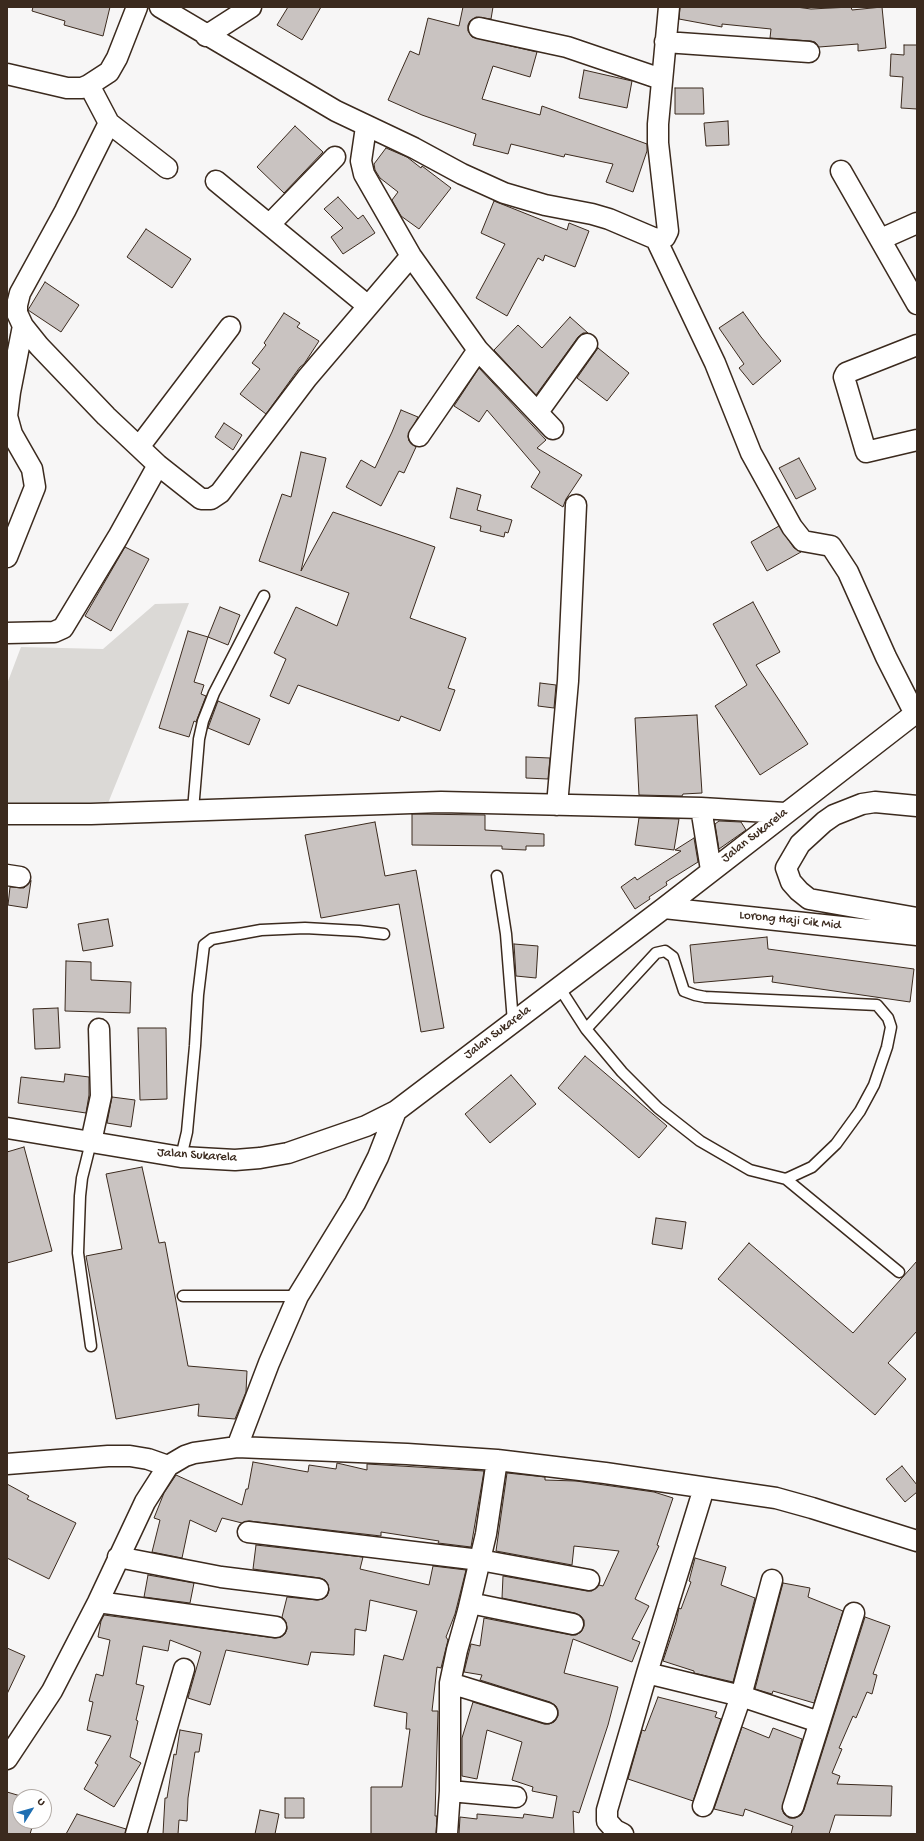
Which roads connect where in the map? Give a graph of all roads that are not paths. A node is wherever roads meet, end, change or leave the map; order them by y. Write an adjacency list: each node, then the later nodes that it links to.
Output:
1 (137, 7): 11 (street)
2 (160, 7): 6 (street)
3 (251, 7): 6 (street)
4 (669, 7): 7 (street)
5 (479, 28): 10 (street)
6 (206, 36): 13 (street)
7 (665, 42): 8 (street); 10 (street)
8 (809, 52)
9 (7, 74): 11 (street)
10 (661, 79): 20 (street)
11 (89, 85): 12 (street)
12 (109, 123): 15 (street); 25 (street)
13 (366, 127): 20 (street); 22 (street)
14 (335, 157): 19 (street)
15 (166, 168)
16 (840, 172): 21 (street)
17 (216, 181): 19 (street)
18 (917, 223): 21 (street)
19 (270, 224): 24 (street)
20 (656, 239): 40 (street)
21 (881, 239): 23 (street)
22 (411, 256): 24 (street); 29 (street)
23 (917, 304)
24 (368, 306): 35 (street)
25 (22, 326): 34 (street); 37 (street)
26 (230, 327): 34 (street)
27 (587, 344): 30 (street)
28 (917, 345): 33 (street)
29 (478, 350): 30 (street); 32 (street)
30 (538, 412): 31 (street)
31 (553, 429)
32 (419, 436)
33 (917, 440)
34 (140, 447): 35 (street)
35 (158, 465): 39 (street)
36 (576, 505): 42 (street)
37 (7, 558)
38 (264, 596): 45 (lane)
39 (7, 633)
40 (916, 713): 41 (street, Jalan Sukarela)
41 (815, 790): 46 (street, Jalan Sukarela); 48 (street)
42 (557, 805): 44 (street); 45 (street)
43 (917, 806): 48 (street)
44 (701, 808): 46 (street); 49 (street)
45 (194, 810): 47 (street)
46 (785, 813): 49 (street, Jalan Sukarela)
47 (7, 814)
48 (834, 815): 52 (street)
49 (711, 870): 51 (street, Jalan Sukarela)
50 (497, 876): 56 (lane)
51 (664, 908): 54 (street, Lorong Haji Cik Mid); 55 (street, Jalan Sukarela)
52 (917, 918)
53 (384, 934): 62 (lane)
54 (917, 935)
55 (559, 987): 56 (street, Jalan Sukarela); 58 (lane)
56 (513, 1022): 59 (street, Jalan Sukarela)
57 (99, 1029): 61 (street)
58 (586, 1029): 63 (lane); 63 (lane)
59 (396, 1111): 62 (street, Jalan Sukarela); 66 (street)
60 (7, 1128): 61 (street, Jalan Sukarela)
61 (91, 1142): 62 (street, Jalan Sukarela); 67 (lane)
62 (181, 1157)
63 (786, 1179): 64 (lane)
64 (899, 1272)
65 (183, 1296): 66 (lane)
66 (298, 1296): 68 (street)
67 (91, 1346)
68 (238, 1447): 69 (street); 71 (street)
69 (497, 1460): 72 (street); 76 (street)
70 (7, 1464): 71 (street)
71 (168, 1466): 75 (street)
72 (704, 1488): 74 (street); 86 (street)
73 (248, 1532): 76 (street)
74 (917, 1542)
75 (118, 1557): 79 (street); 80 (street)
76 (480, 1560): 77 (street); 81 (street)
77 (589, 1580)
78 (772, 1580): 88 (street)
79 (318, 1589)
80 (98, 1602): 84 (street); 91 (street)
81 (470, 1603): 83 (street); 87 (street)
82 (854, 1613): 90 (street)
83 (573, 1624)
84 (276, 1627)
85 (184, 1669): 96 (street)
86 (647, 1672): 88 (street); 98 (street)
87 (450, 1683): 89 (street); 92 (street)
88 (741, 1696): 90 (street); 94 (street)
89 (547, 1713)
90 (820, 1722): 95 (street)
91 (9, 1753)
92 (450, 1791): 93 (street); 97 (street)
93 (516, 1797)
94 (703, 1806)
95 (793, 1808)
96 (136, 1834)
97 (447, 1834)
98 (623, 1834)

